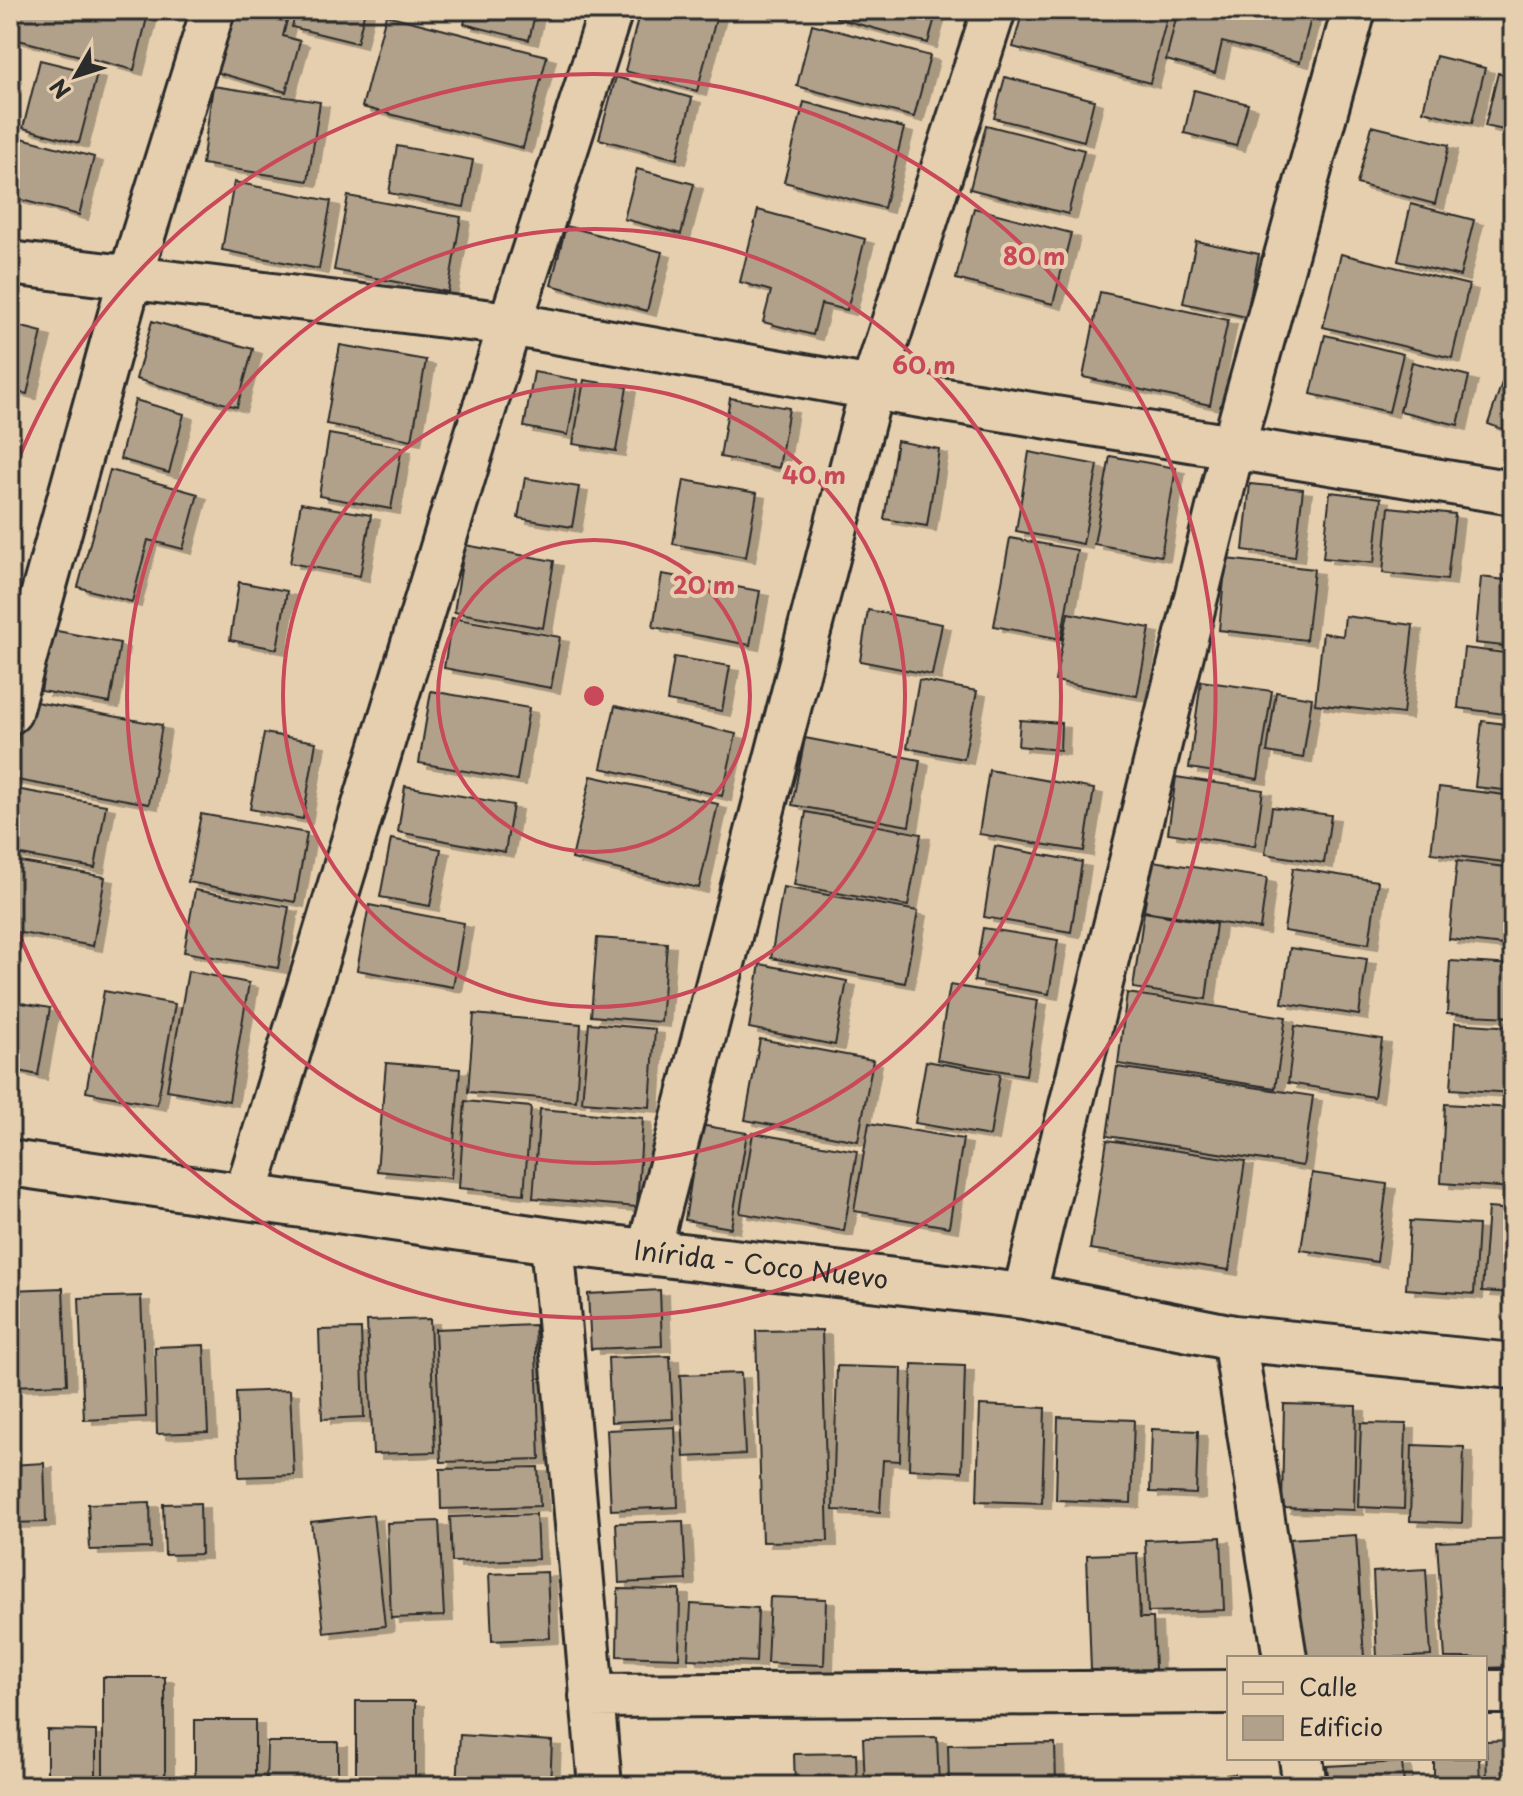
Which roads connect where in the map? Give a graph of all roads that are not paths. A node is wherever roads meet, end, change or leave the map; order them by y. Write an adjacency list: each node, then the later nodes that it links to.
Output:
1 (213, 10): 6 (street)
2 (611, 10): 7 (street)
3 (994, 10): 8 (street)
4 (1354, 10): 9 (street)
5 (10, 263): 6 (street)
6 (130, 278): 7 (street); 11 (street)
7 (510, 324): 8 (street); 13 (street)
8 (872, 388): 9 (street); 15 (street)
9 (1233, 447): 10 (street); 16 (street)
10 (1513, 493)
11 (10, 712)
12 (10, 1163): 13 (street, Inírida - Coco Nuevo)
13 (245, 1197): 14 (street, Inírida - Coco Nuevo)
14 (552, 1241): 15 (street, Inírida - Coco Nuevo); 23 (street)
15 (648, 1253): 16 (street, Inírida - Coco Nuevo)
16 (1024, 1296): 17 (street, Inírida - Coco Nuevo)
17 (1234, 1338): 18 (street, Inírida - Coco Nuevo); 19 (street)
18 (1513, 1366)
19 (1285, 1656)
20 (1227, 1692): 23 (street)
21 (1487, 1692): 22 (street)
22 (1513, 1692)
23 (591, 1696): 25 (street)
24 (1301, 1760): 26 (street)
25 (600, 1786)
26 (1305, 1786)

